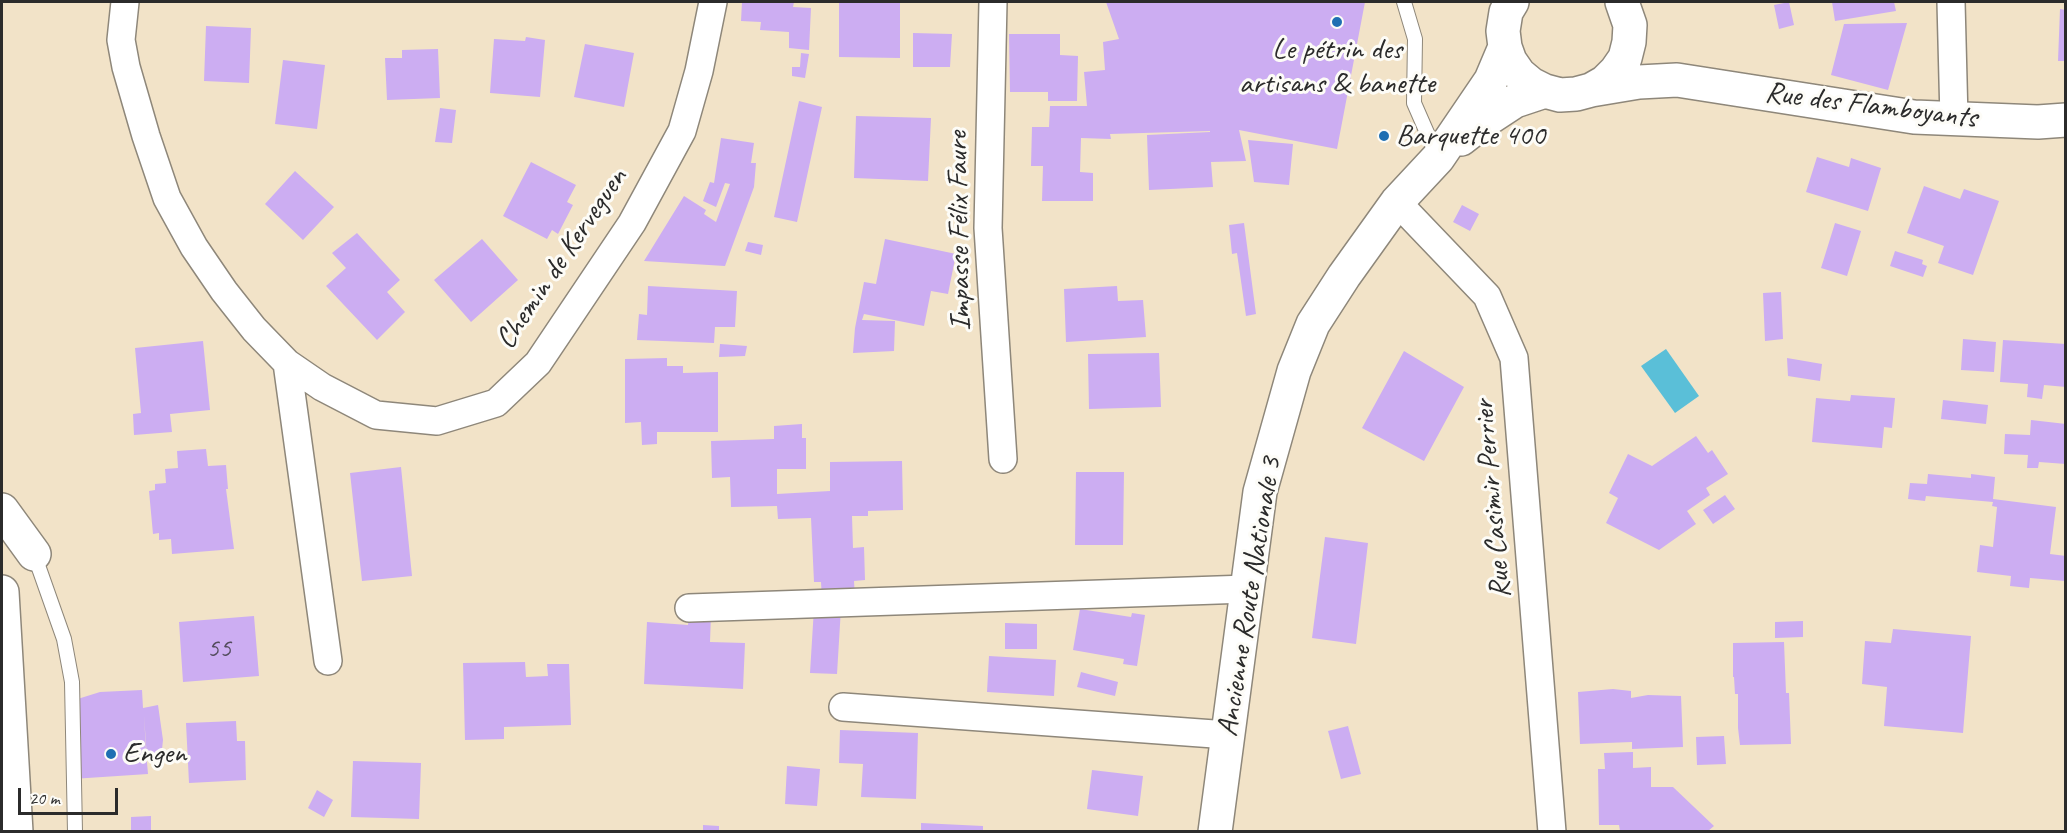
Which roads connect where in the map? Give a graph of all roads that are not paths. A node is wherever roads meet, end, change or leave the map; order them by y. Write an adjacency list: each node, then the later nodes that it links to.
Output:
1 (712, 2): 16 (street, Chemin de Kerveguen)
2 (993, 2): 17 (street, Impasse Félix Faure)
3 (1404, 2): 14 (lane)
4 (1488, 2): 8 (main road)
5 (1951, 2): 12 (street)
6 (129, 7): 16 (street, Chemin de Kerveguen)
7 (1631, 18): 9 (main road, Rue des Flamboyants); 10 (main road)
8 (1506, 26): 11 (main road); 14 (main road, Ancienne Route Nationale 3)
9 (1677, 80): 10 (main road, Rue des Flamboyants); 12 (main road, Rue des Flamboyants)
10 (1591, 90): 11 (main road, Rue des Flamboyants)
11 (1545, 91): 14 (main road, Ancienne Route Nationale 3)
12 (1954, 119): 13 (main road, Rue des Flamboyants)
13 (2066, 120)
14 (1438, 158): 15 (main road, Ancienne Route Nationale 3)
15 (1397, 202): 20 (main road, Ancienne Route Nationale 3); 29 (street, Rue Casimir Perrier)
16 (287, 363): 23 (street)
17 (1003, 459)
18 (2, 510): 19 (main road)
19 (34, 554): 27 (lane)
20 (1247, 589): 22 (street); 25 (main road, Ancienne Route Nationale 3)
21 (2, 592): 26 (main road)
22 (689, 609)
23 (328, 661)
24 (843, 707): 25 (street)
25 (1228, 735): 28 (main road, Ancienne Route Nationale 3)
26 (16, 831)
27 (75, 831)
28 (1215, 831)
29 (1552, 831)

